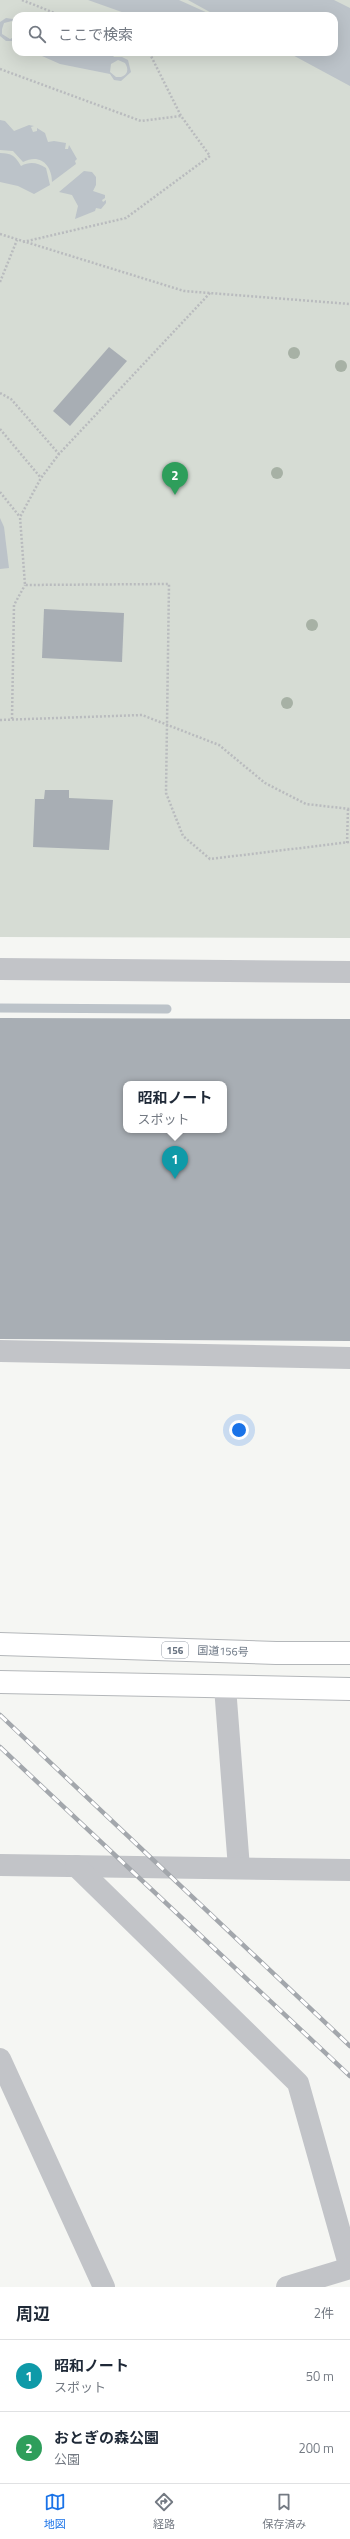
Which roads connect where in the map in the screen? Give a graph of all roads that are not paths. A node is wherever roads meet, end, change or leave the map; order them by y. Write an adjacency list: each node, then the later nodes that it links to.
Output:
1 (0, 969): 2 (street)
2 (350, 972)
3 (0, 1351): 4 (street)
4 (350, 1358)
5 (0, 1644): 6 (highway, 国道156号 / 156)
6 (350, 1653)
7 (0, 1682): 8 (highway)
8 (224, 1687): 9 (highway); 12 (street)
9 (350, 1689)
10 (0, 1864): 11 (street)
11 (76, 1866): 12 (street); 15 (street)
12 (239, 1868): 13 (street)
13 (350, 1870)
14 (0, 2059): 16 (street)
15 (350, 2268): 17 (street)
16 (104, 2287)
17 (289, 2287)

